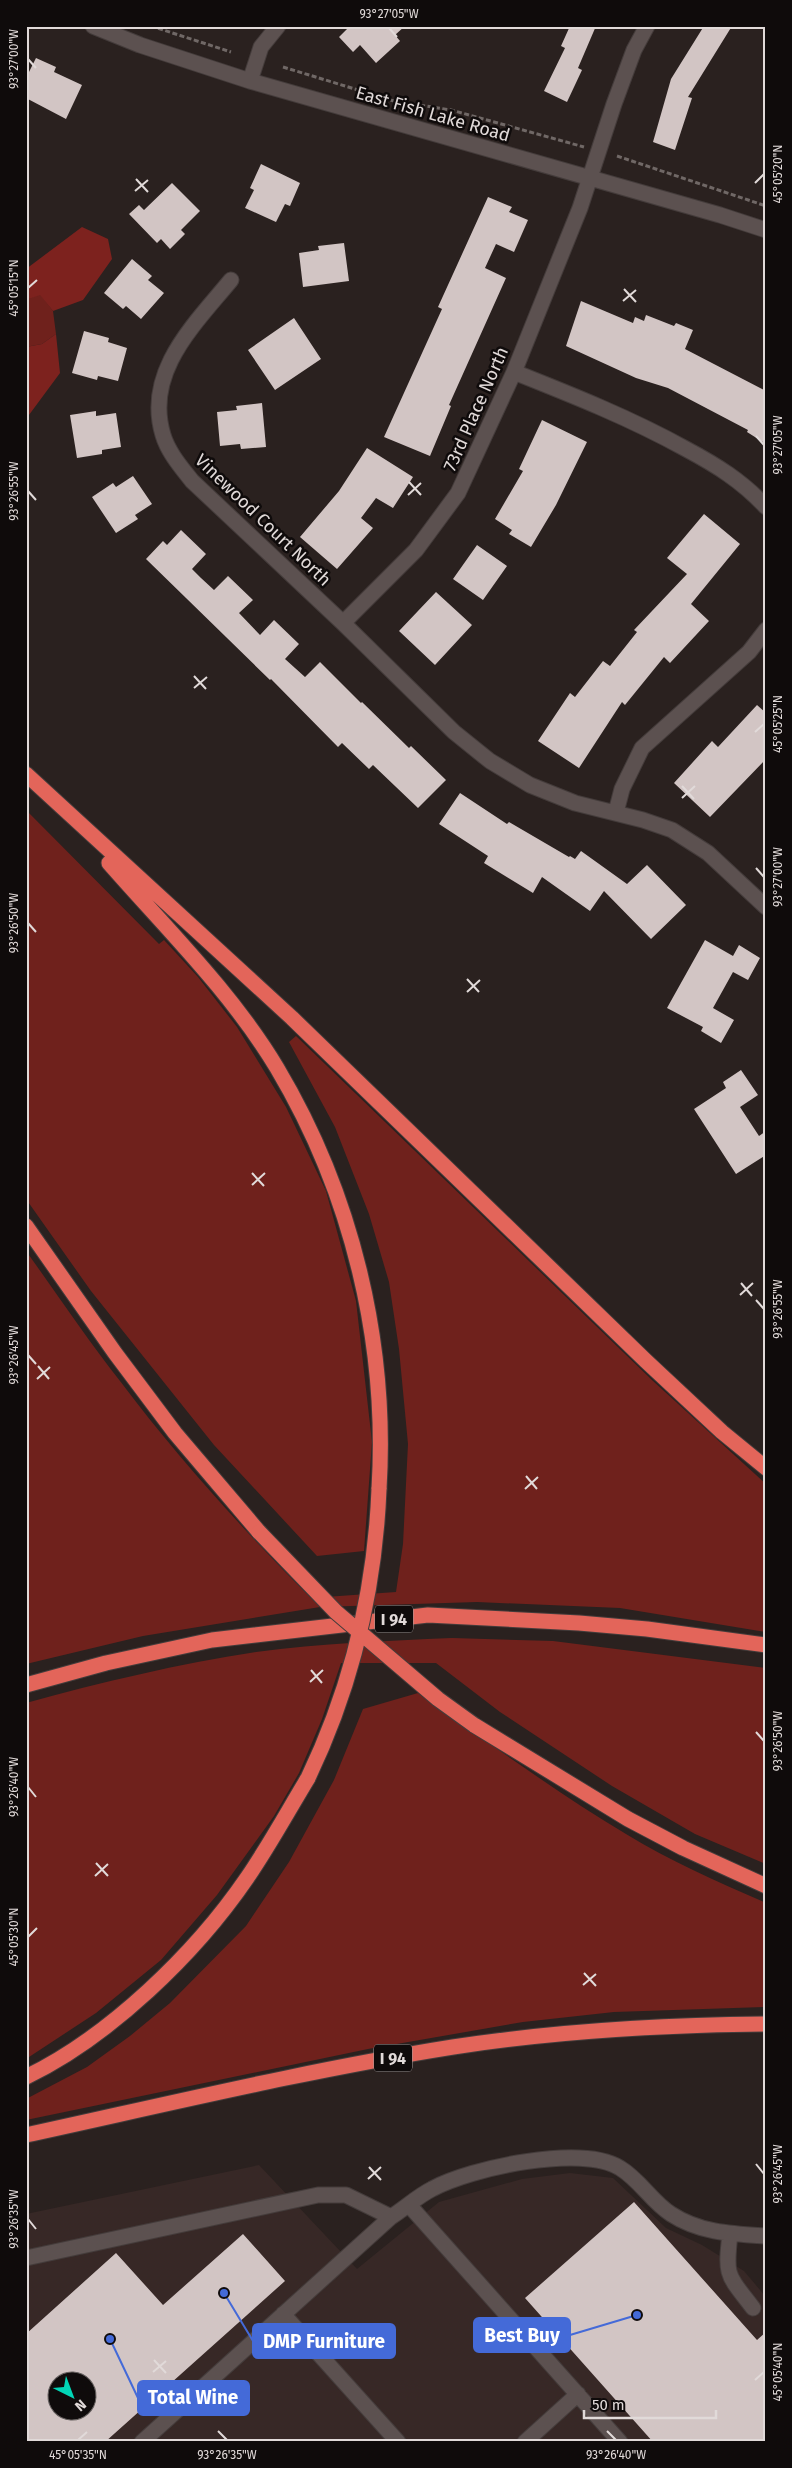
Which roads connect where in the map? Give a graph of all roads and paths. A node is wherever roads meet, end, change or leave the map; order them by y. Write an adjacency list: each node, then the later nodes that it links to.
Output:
1 (93, 26): 7 (street, East Fish Lake Road)
2 (151, 26): 5 (path)
3 (278, 26): 7 (street)
4 (647, 26): 10 (street, 73rd Place North)
5 (231, 52)
6 (283, 67): 8 (path)
7 (250, 81): 10 (street, East Fish Lake Road)
8 (584, 147)
9 (616, 156): 11 (path)
10 (590, 178): 12 (street, East Fish Lake Road); 14 (street, 73rd Place North)
11 (766, 206)
12 (766, 230)
13 (231, 280): 16 (street, Vinewood Court North)
14 (514, 372): 15 (street); 16 (street, 73rd Place North)
15 (766, 507)
16 (343, 623): 20 (street, Vinewood Court North)
17 (766, 630): 20 (street)
18 (26, 774): 19 (highway)
19 (64, 810): 23 (highway); 28 (highway, bridge)
20 (616, 812): 21 (street, Vinewood Court North)
21 (762, 898)
22 (26, 1226): 26 (highway, bridge)
23 (766, 1468)
24 (766, 1645): 25 (highway, I 94)
25 (26, 1685)
26 (766, 1886)
27 (766, 2024): 29 (highway, I 94)
28 (26, 2077)
29 (26, 2135)
30 (409, 2205): 31 (street); 32 (street); 37 (street)
31 (391, 2217): 34 (street); 36 (street)
32 (730, 2234): 33 (street); 35 (street)
33 (766, 2236)
34 (26, 2258)
35 (753, 2308)
36 (283, 2314): 38 (street); 39 (street)
37 (578, 2394): 40 (street); 41 (street)
38 (142, 2442)
39 (398, 2442)
40 (525, 2442)
41 (620, 2442)

